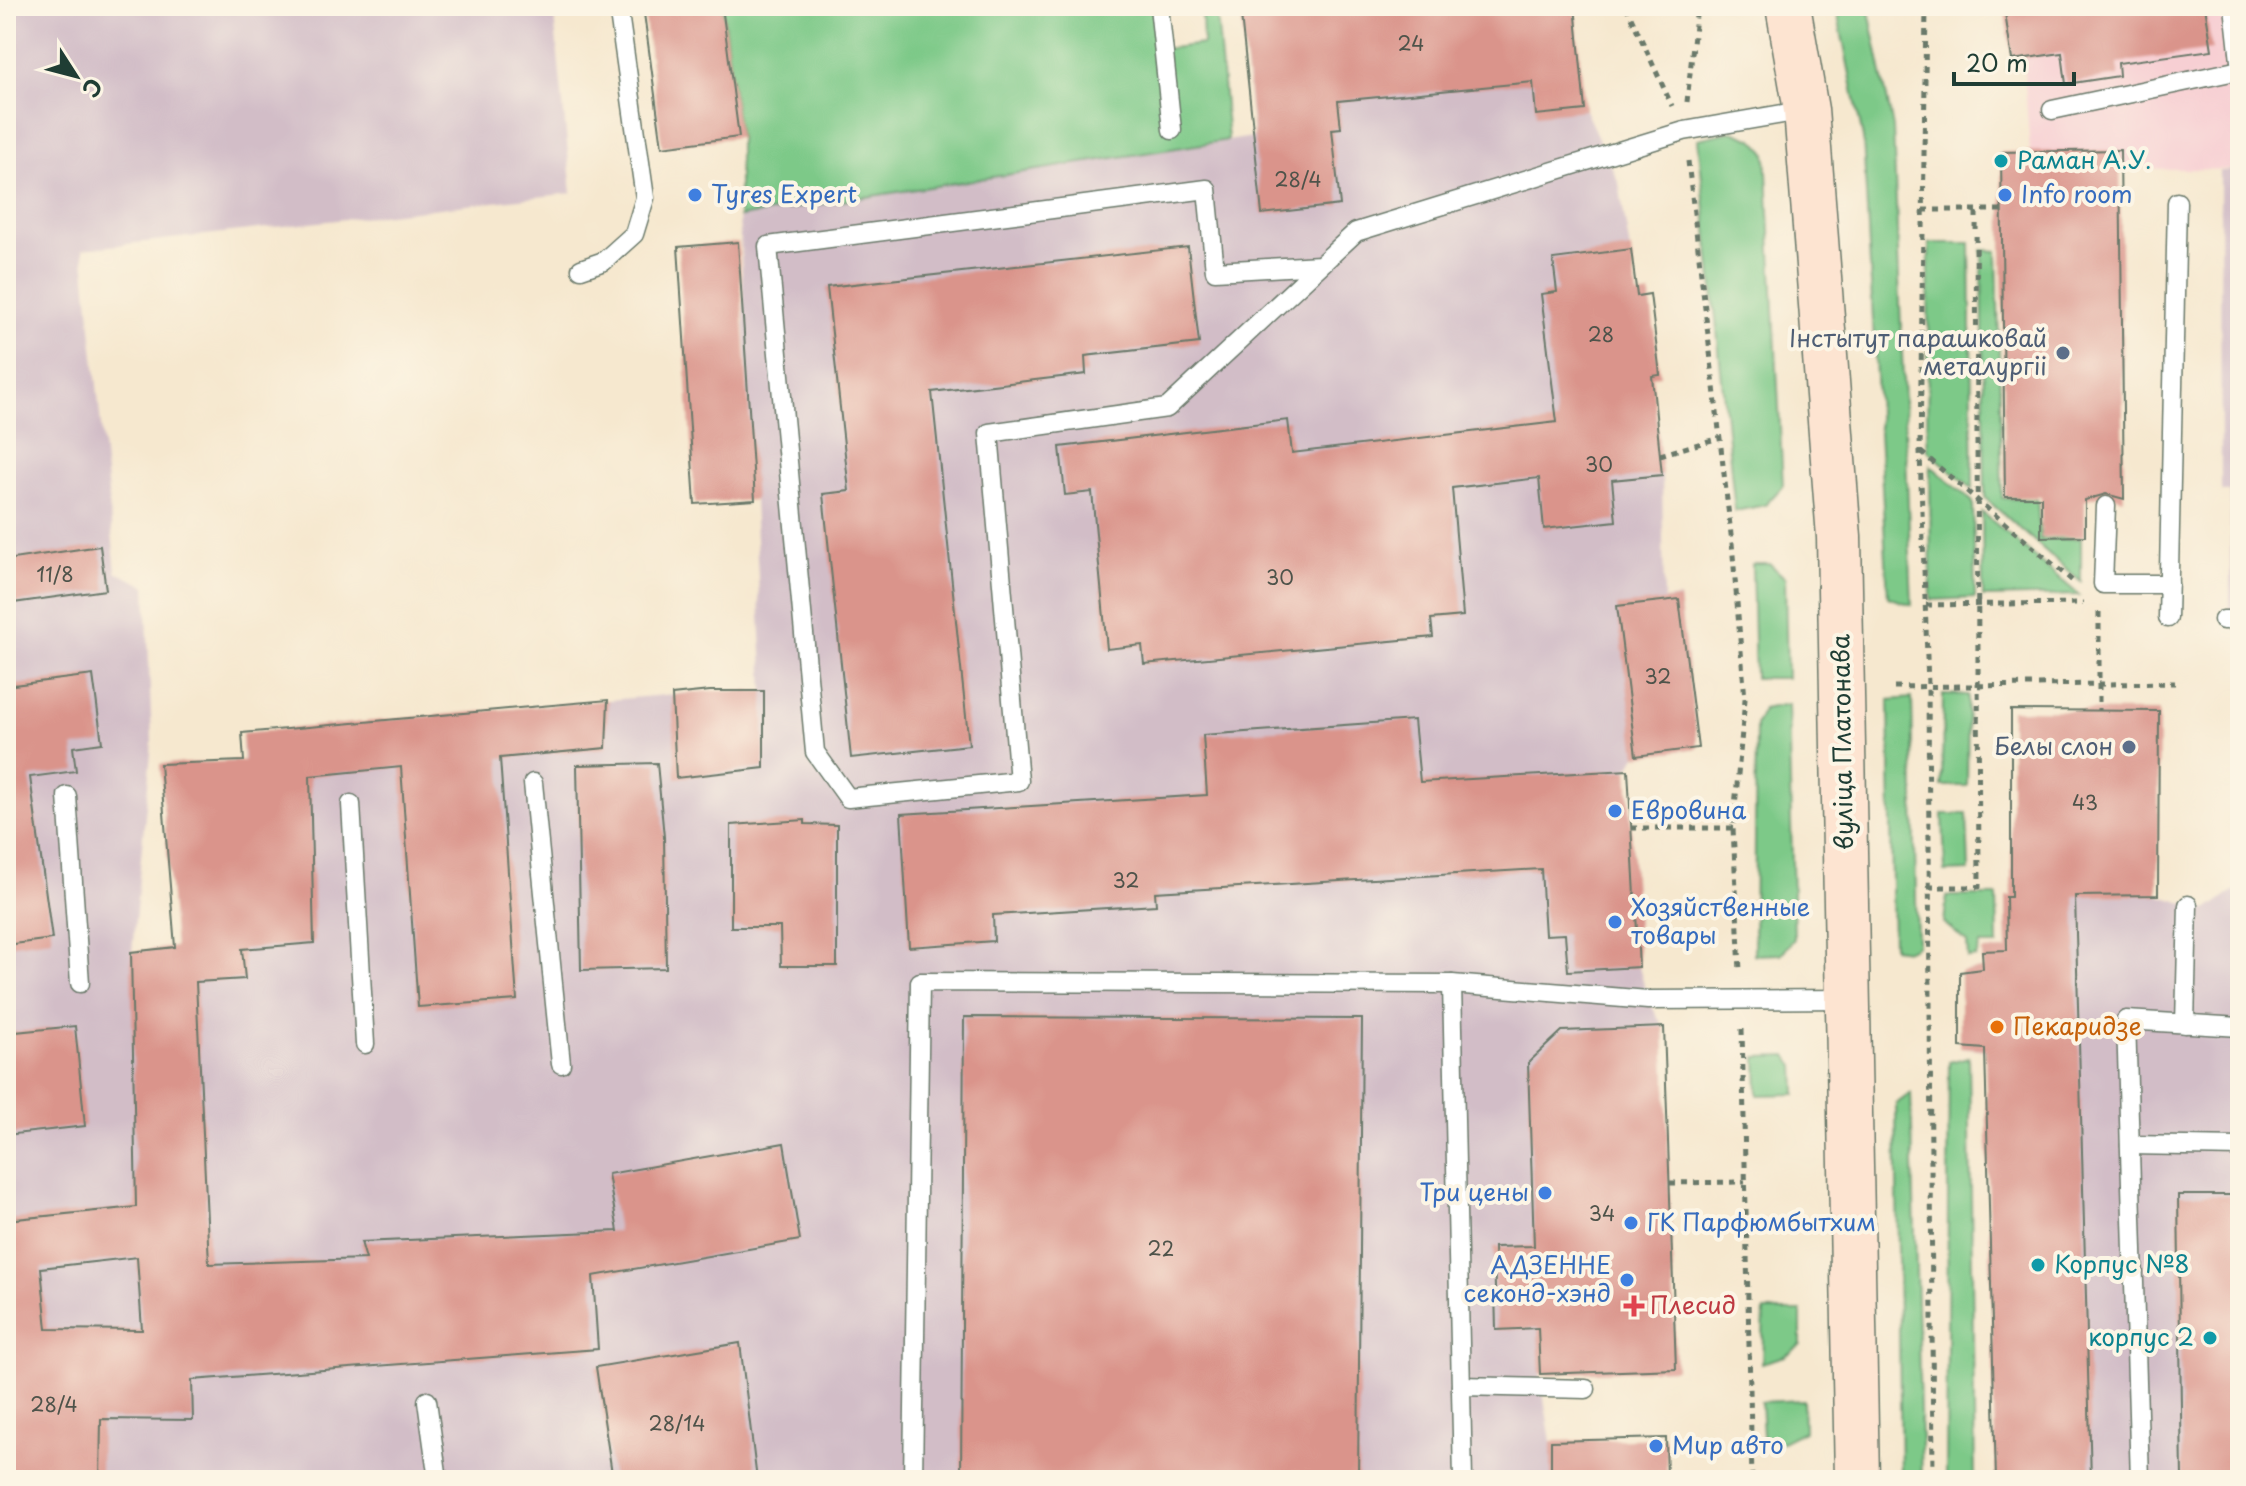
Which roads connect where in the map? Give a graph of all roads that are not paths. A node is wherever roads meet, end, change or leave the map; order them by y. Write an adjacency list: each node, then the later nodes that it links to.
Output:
1 (618, 6): 12 (lane)
2 (1159, 6): 9 (lane)
3 (1788, 6): 7 (main road, вуліца Платонава)
4 (2234, 6): 5 (lane)
5 (2240, 61)
6 (2240, 70): 8 (lane)
7 (1806, 110): 11 (lane); 22 (main road, вуліца Платонава)
8 (2052, 110)
9 (1172, 130)
10 (2177, 202): 14 (lane)
11 (1320, 265): 11 (lane)
12 (581, 269)
13 (2106, 506): 14 (lane)
14 (2169, 584): 15 (lane)
15 (2168, 618)
16 (533, 783): 26 (lane)
17 (67, 796): 20 (lane)
18 (351, 804): 25 (lane)
19 (2188, 905): 23 (lane)
20 (80, 983)
21 (1452, 984): 22 (lane); 29 (lane); 33 (lane)
22 (1848, 999): 35 (main road, вуліца Платонава)
23 (2185, 1024): 24 (lane); 27 (lane)
24 (2240, 1027)
25 (365, 1044)
26 (561, 1064)
27 (2130, 1145): 28 (lane); 36 (lane)
28 (2240, 1147)
29 (1461, 1386): 30 (lane); 34 (lane)
30 (1586, 1389)
31 (427, 1401): 32 (lane)
32 (438, 1480)
33 (913, 1480)
34 (1463, 1480)
35 (1857, 1480)
36 (2140, 1480)

